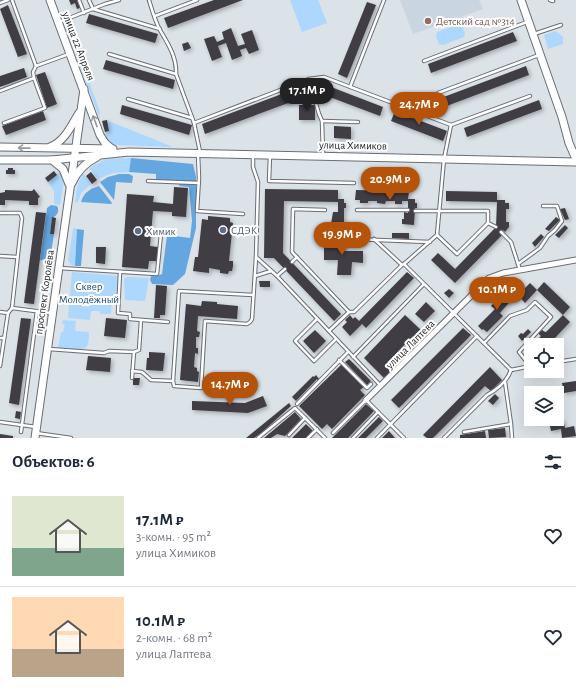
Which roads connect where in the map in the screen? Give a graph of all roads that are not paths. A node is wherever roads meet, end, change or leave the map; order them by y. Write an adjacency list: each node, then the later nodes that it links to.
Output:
1 (8, 0): 11 (lane)
2 (12, 0): 24 (lane)
3 (50, 0): 16 (main road, улица 22 Апреля)
4 (79, 0): 13 (lane)
5 (90, 0): 12 (lane)
6 (119, 0): 12 (lane)
7 (149, 0): 14 (lane)
8 (197, 0): 14 (lane)
9 (384, 0): 28 (lane)
10 (521, 0): 15 (main road)
11 (2, 2)
12 (93, 9): 13 (lane); 18 (lane)
13 (84, 13): 16 (lane)
14 (155, 16): 18 (lane)
15 (529, 21): 19 (main road); 23 (lane)
16 (58, 22): 20 (main road, улица 22 Апреля)
17 (562, 24): 19 (lane)
18 (160, 29): 25 (lane)
19 (534, 35): 22 (main road)
20 (70, 53): 24 (lane); 29 (main road, улица 22 Апреля)
21 (108, 54): 25 (lane)
22 (541, 54): 31 (lane); 55 (main road)
23 (424, 61)
24 (36, 66): 26 (lane)
25 (176, 74): 35 (lane)
26 (34, 78): 30 (lane); 38 (lane)
27 (309, 79): 28 (lane); 36 (lane); 39 (lane)
28 (350, 87): 40 (lane)
29 (84, 89): 34 (main road, улица 22 Апреля); 44 (main road, one-way to 29)
30 (0, 91)
31 (438, 93)
32 (530, 96): 40 (lane)
33 (128, 99): 35 (lane)
34 (81, 110): 42 (main road); 43 (main road, улица 22 Апреля)
35 (192, 118): 39 (lane)
36 (322, 121): 37 (lane); 50 (lane)
37 (358, 122)
38 (4, 123)
39 (194, 123): 46 (lane)
40 (451, 125): 52 (lane)
41 (0, 147): 42 (main road, улица Химиков, one-way to 41)
42 (45, 148): 43 (main road, улица Химиков)
43 (75, 149): 44 (main road, улица Химиков); 51 (main road, проспект Королёва)
44 (112, 149): 45 (main road, улица Химиков)
45 (129, 152): 46 (main road, улица Химиков); 48 (main road, улица Химиков)
46 (199, 154): 47 (main road, улица Химиков); 57 (lane)
47 (253, 154): 49 (main road, улица Химиков); 78 (lane)
48 (103, 155): 51 (main road, улица Химиков); 59 (main road)
49 (270, 155): 50 (main road, улица Химиков); 58 (lane)
50 (323, 155): 52 (main road, улица Химиков)
51 (73, 159): 54 (main road, улица Химиков); 59 (main road, проспект Королёва)
52 (444, 159): 55 (main road, улица Химиков); 65 (lane)
53 (0, 160): 54 (main road, улица Химиков)
54 (52, 160): 59 (main road)
55 (576, 161)
56 (148, 181): 57 (lane)
57 (199, 183): 67 (lane)
58 (354, 183)
59 (69, 188): 84 (main road, проспект Королёва)
60 (543, 206): 83 (lane)
61 (325, 210): 79 (lane)
62 (357, 210): 63 (lane)
63 (408, 210)
64 (415, 210): 65 (lane)
65 (440, 211): 68 (lane); 72 (lane)
66 (0, 213): 77 (lane)
67 (243, 214)
68 (488, 222): 69 (lane); 72 (lane)
69 (496, 227)
70 (502, 232): 83 (lane)
71 (161, 234): 88 (lane)
72 (437, 235): 75 (lane)
73 (374, 239): 74 (lane); 75 (lane); 82 (lane)
74 (352, 240)
75 (430, 242): 82 (lane)
76 (0, 256): 77 (lane)
77 (18, 257): 93 (lane)
78 (256, 257): 87 (lane); 89 (lane)
79 (297, 257): 81 (lane); 96 (lane)
80 (576, 260): 86 (street, улица Лаптева)
81 (292, 262)
82 (403, 264): 91 (lane); 96 (lane)
83 (518, 264): 86 (lane)
84 (59, 268): 88 (lane); 98 (main road, проспект Королёва)
85 (284, 269): 90 (lane)
86 (520, 270): 99 (street, улица Лаптева)
87 (271, 271): 89 (lane); 90 (lane)
88 (120, 272): 101 (lane)
89 (255, 276): 92 (lane)
90 (277, 276): 100 (lane)
91 (424, 284): 99 (lane); 114 (lane)
92 (253, 295): 124 (lane); 124 (lane)
93 (12, 308): 94 (lane); 97 (lane)
94 (37, 311): 98 (lane); 135 (lane)
95 (0, 312): 97 (lane)
96 (349, 312): 103 (lane)
97 (8, 313): 106 (lane)
98 (52, 313): 111 (main road, проспект Королёва)
99 (454, 314): 104 (lane); 127 (street, улица Лаптева)
100 (317, 319): 103 (lane); 108 (lane)
101 (142, 320): 102 (lane); 112 (lane)
102 (168, 322)
103 (329, 331): 108 (lane)
104 (477, 336): 109 (lane); 133 (lane)
105 (0, 338): 106 (lane)
106 (4, 338): 119 (lane)
107 (532, 338): 109 (lane)
108 (336, 339): 113 (lane)
109 (484, 343): 121 (lane)
110 (524, 347): 115 (lane)
111 (47, 348): 112 (lane); 139 (main road, проспект Королёва)
112 (134, 352): 122 (lane)
113 (348, 352): 114 (lane); 117 (lane)
114 (353, 357): 127 (lane)
115 (524, 358)
116 (576, 358): 118 (lane)
117 (339, 360): 126 (lane); 129 (lane)
118 (564, 361)
119 (0, 366)
120 (524, 367): 121 (lane)
121 (511, 370): 125 (lane)
122 (132, 371): 123 (lane); 124 (lane)
123 (132, 378)
124 (173, 381)
125 (505, 382): 134 (lane); 149 (lane)
126 (370, 384)
127 (381, 386): 128 (street, улица Лаптева)
128 (366, 400): 130 (lane); 140 (lane)
129 (297, 404)
130 (378, 412): 133 (lane); 146 (lane)
131 (305, 418): 136 (lane); 141 (lane); 143 (lane)
132 (0, 422): 135 (lane)
133 (390, 424): 147 (lane); 148 (lane)
134 (511, 424): 138 (lane); 150 (lane)
135 (22, 425): 137 (lane); 139 (lane)
136 (317, 429): 144 (lane); 145 (lane)
137 (21, 432)
138 (464, 432)
139 (36, 433): 142 (lane)
140 (333, 433)
141 (289, 434)
142 (72, 438)
143 (258, 438)
144 (308, 438)
145 (325, 438)
146 (353, 438)
147 (377, 438)
148 (404, 438)
149 (444, 438)
150 (512, 438)

